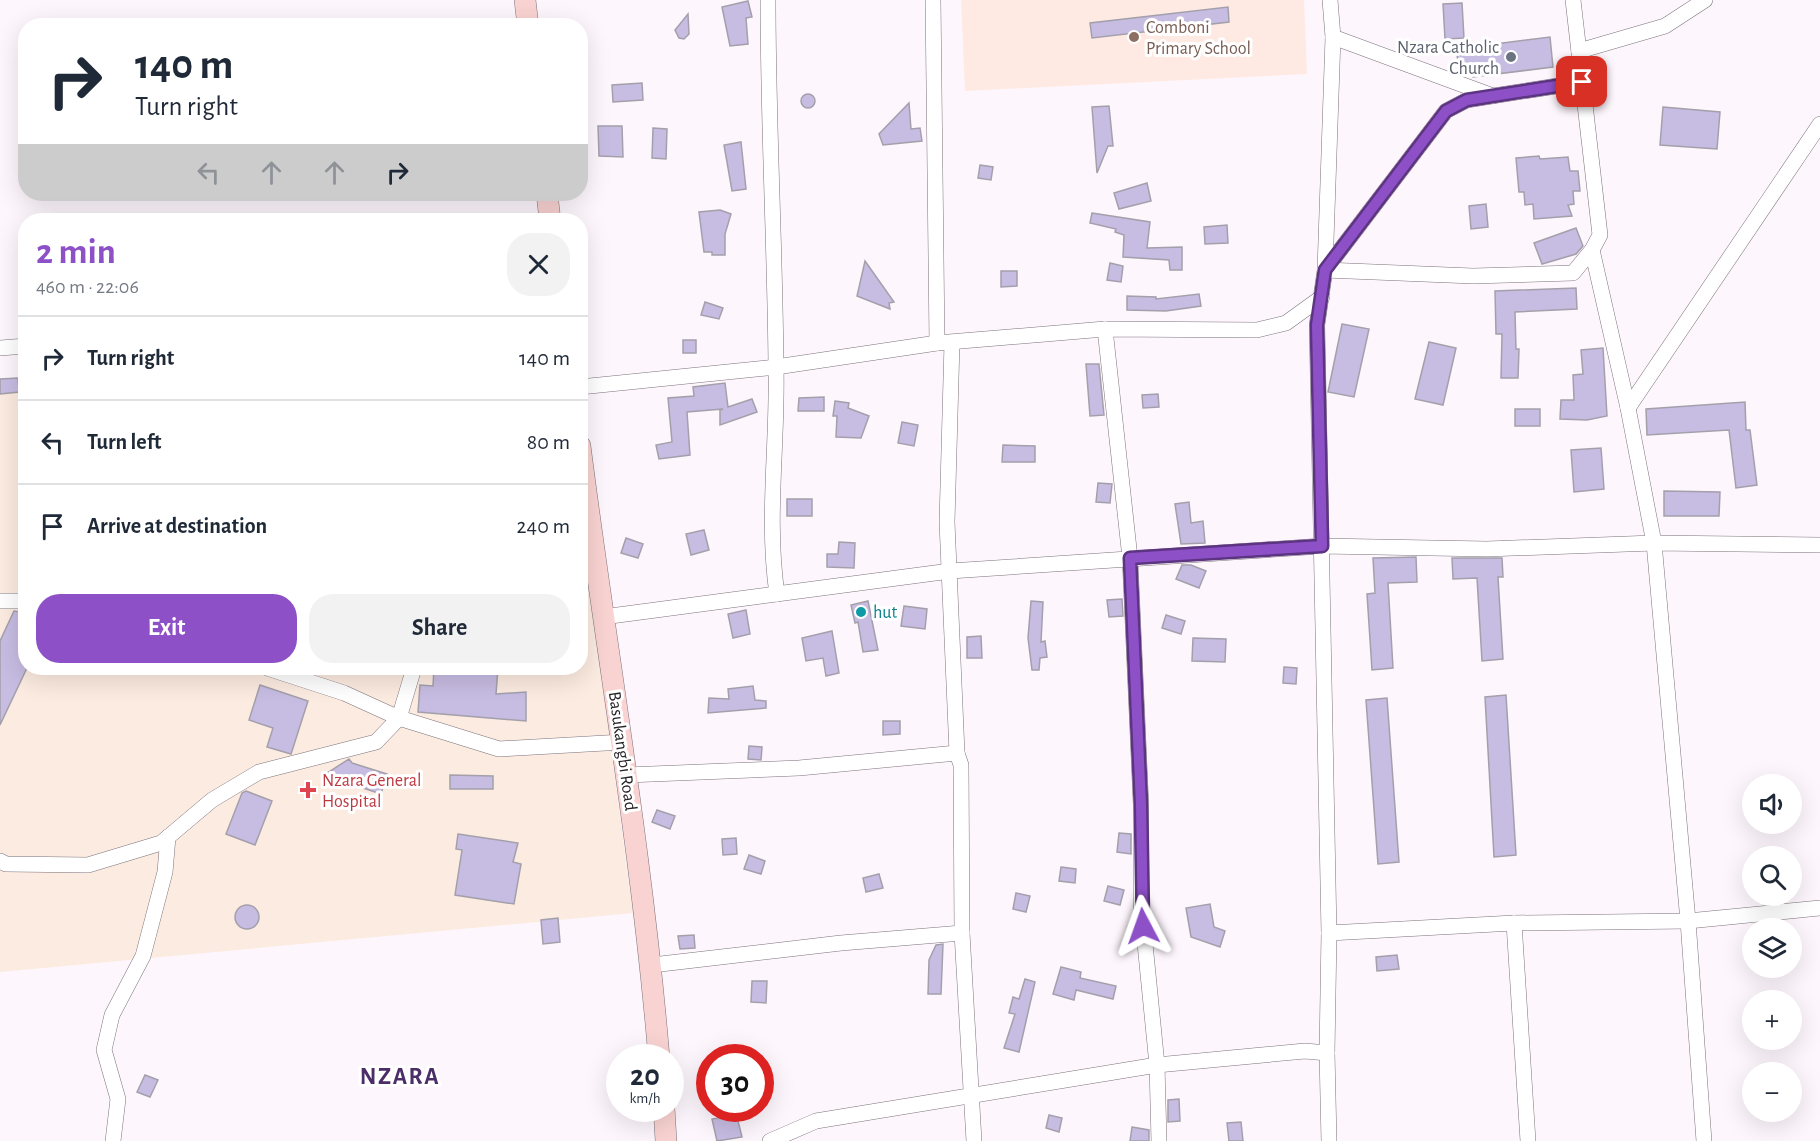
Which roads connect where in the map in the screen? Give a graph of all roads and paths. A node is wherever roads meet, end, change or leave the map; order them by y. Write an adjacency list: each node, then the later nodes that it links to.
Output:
1 (525, 0): 7 (street)
2 (768, 0): 20 (street)
3 (933, 0): 17 (street)
4 (1330, 0): 8 (street)
5 (1573, 0): 9 (street)
6 (1705, 0): 9 (street)
7 (527, 18)
8 (1333, 37): 11 (street); 14 (street)
9 (1579, 51): 10 (street)
10 (1582, 82): 11 (street); 13 (street)
11 (1495, 96): 14 (street)
12 (1820, 124): 22 (street)
13 (1592, 250): 14 (street); 22 (street)
14 (1325, 270): 15 (street)
15 (1322, 297): 16 (street); 26 (street)
16 (1105, 329): 17 (street); 27 (street)
17 (945, 343): 20 (street); 28 (street)
18 (18, 347): 19 (street)
19 (0, 348)
20 (776, 367): 21 (street); 29 (street)
21 (588, 386)
22 (1628, 408): 24 (street)
23 (588, 505): 32 (street, Basukangbi Road)
24 (1654, 543): 25 (street); 26 (street); 42 (street)
25 (1820, 545)
26 (1322, 546): 27 (street); 45 (street)
27 (1130, 558): 28 (street); 49 (street)
28 (950, 571): 29 (street); 37 (street)
29 (777, 594): 32 (street)
30 (0, 601): 31 (street)
31 (18, 601)
32 (603, 617): 36 (street, Basukangbi Road)
33 (289, 675): 35 (street)
34 (412, 675): 35 (street)
35 (399, 718): 36 (street); 39 (street)
36 (623, 742): 38 (street, Basukangbi Road)
37 (957, 753): 38 (street); 44 (street)
38 (627, 775): 46 (street, Basukangbi Road)
39 (168, 837): 40 (street); 52 (street)
40 (0, 861)
41 (1820, 908): 42 (street)
42 (1688, 921): 43 (street); 59 (street)
43 (1515, 923): 45 (street); 58 (street)
44 (962, 933): 46 (street); 50 (street)
45 (1329, 933): 48 (street)
46 (652, 965): 47 (street, Basukangbi Road)
47 (658, 1044)
48 (1327, 1053): 49 (street); 57 (street)
49 (1156, 1065): 50 (street); 56 (street)
50 (971, 1094): 54 (street); 55 (street)
51 (665, 1122): 53 (street)
52 (113, 1141)
53 (666, 1141)
54 (770, 1141)
55 (974, 1141)
56 (1159, 1141)
57 (1329, 1141)
58 (1528, 1141)
59 (1704, 1141)

